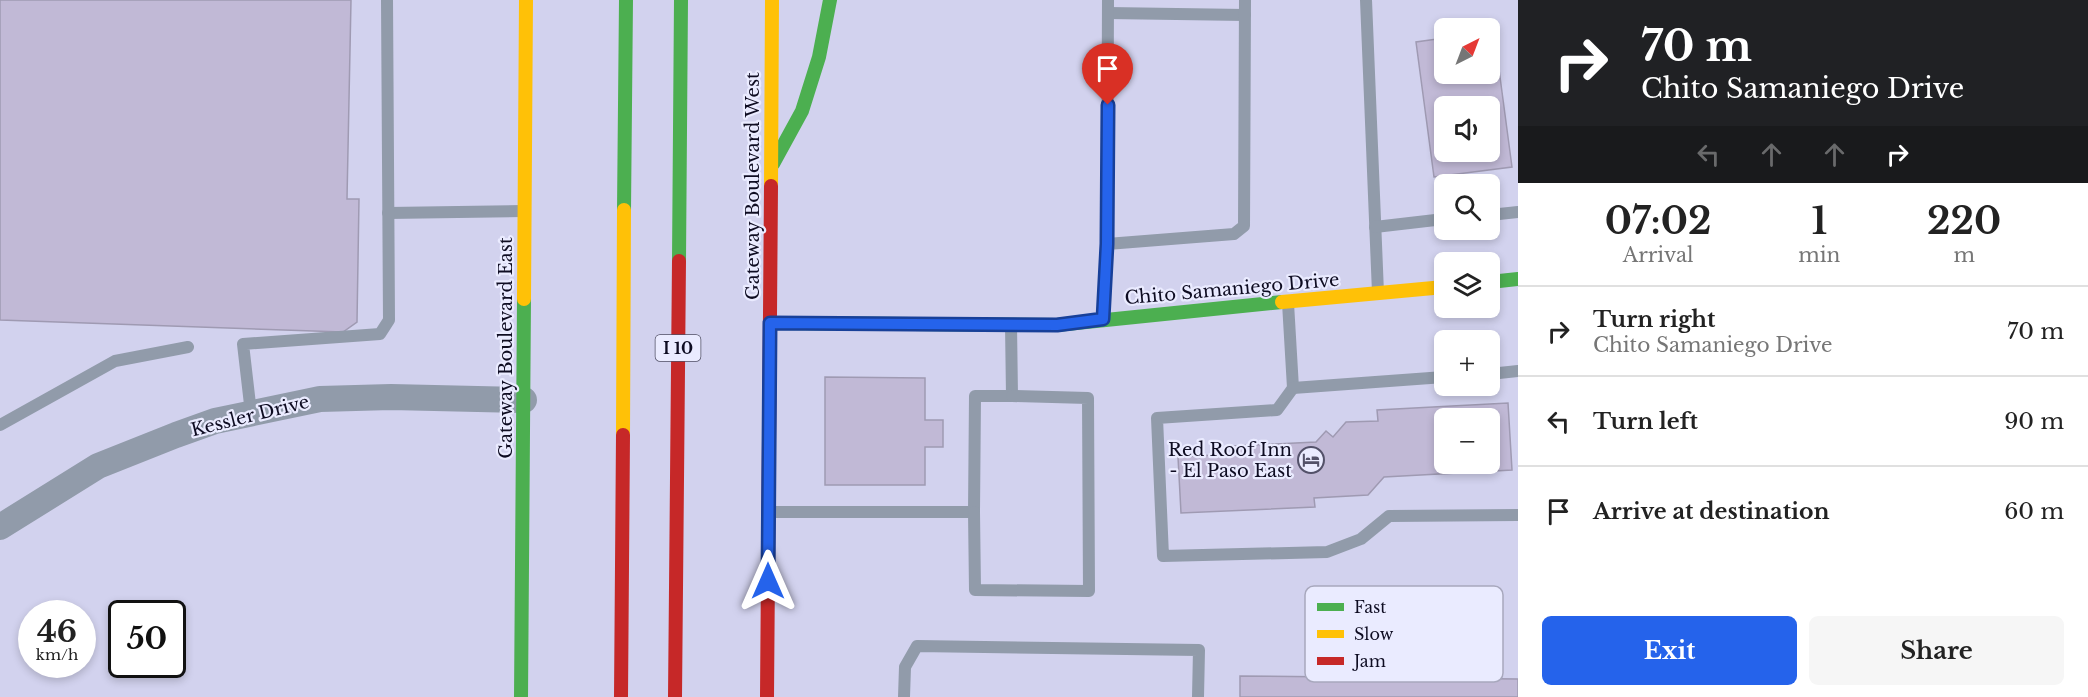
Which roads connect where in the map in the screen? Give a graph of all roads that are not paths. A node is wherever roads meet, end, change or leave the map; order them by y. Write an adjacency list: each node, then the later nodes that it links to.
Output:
1 (387, 0): 15 (lane)
2 (526, 0): 13 (main road, Gateway Boulevard East)
3 (626, 0): 42 (main road)
4 (681, 0): 43 (main road, I 10)
5 (772, 0): 12 (main road, Gateway Boulevard West)
6 (830, 0): 12 (main road)
7 (1108, 0): 10 (lane)
8 (1245, 0): 11 (lane)
9 (1366, 0): 18 (lane)
10 (1108, 14): 11 (lane); 19 (lane)
11 (1245, 15): 19 (lane)
12 (771, 168): 26 (main road, Gateway Boulevard West)
13 (525, 211): 15 (lane); 34 (main road, Gateway Boulevard East)
14 (1518, 212): 16 (lane)
15 (388, 213): 35 (lane)
16 (1500, 214)
17 (1434, 220): 18 (lane)
18 (1375, 227): 23 (lane)
19 (1107, 244): 25 (lane)
20 (1518, 279): 21 (main road)
21 (1500, 281)
22 (1434, 288): 23 (main road, Chito Samaniego Drive)
23 (1378, 293): 24 (main road, Chito Samaniego Drive)
24 (1288, 302): 25 (main road, Chito Samaniego Drive); 32 (lane)
25 (1103, 319): 27 (main road, Chito Samaniego Drive)
26 (770, 323): 27 (main road, Chito Samaniego Drive); 37 (main road, Gateway Boulevard West)
27 (1011, 324): 33 (lane)
28 (188, 347): 36 (lane)
29 (1518, 371): 30 (lane)
30 (1500, 373)
31 (1434, 378): 32 (lane)
32 (1293, 388): 39 (lane)
33 (1011, 396): 38 (lane); 38 (lane)
34 (524, 400): 35 (street, Kessler Drive); 41 (main road, Gateway Boulevard East)
35 (251, 413): 40 (street, Kessler Drive)
36 (0, 425)
37 (769, 512): 38 (lane); 44 (main road, Gateway Boulevard West)
38 (974, 512)
39 (1518, 515)
40 (0, 527)
41 (521, 697)
42 (621, 697)
43 (675, 697)
44 (767, 697)
45 (904, 697): 46 (lane)
46 (1198, 697)

